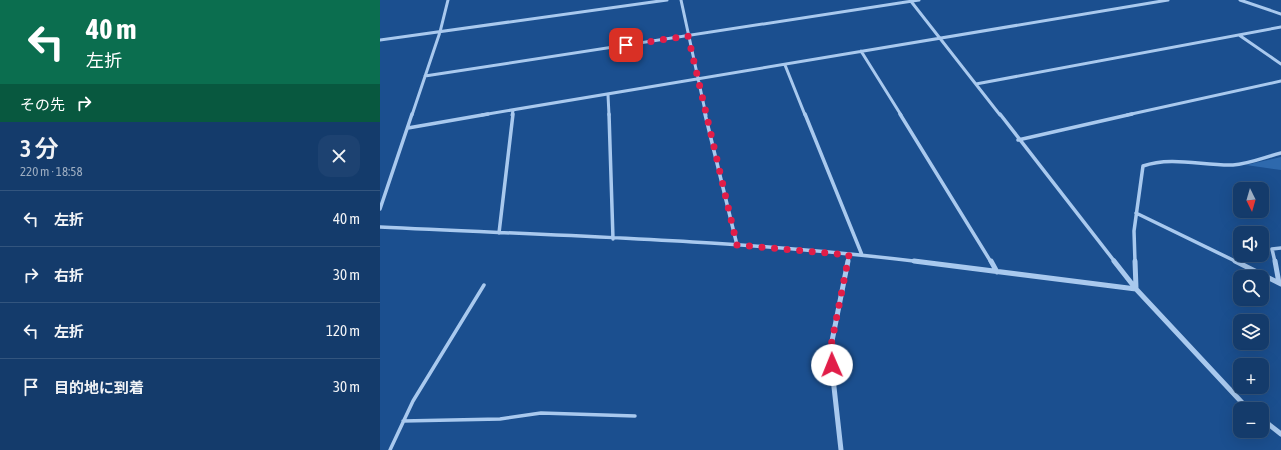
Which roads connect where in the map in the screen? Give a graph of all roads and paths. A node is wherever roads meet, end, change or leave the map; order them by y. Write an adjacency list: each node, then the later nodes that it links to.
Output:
1 (448, 0): 10 (street)
2 (667, 0): 10 (street)
3 (681, 0): 12 (street)
4 (919, 0): 7 (street)
5 (1168, 0): 13 (street)
6 (1240, 0): 8 (street)
7 (910, 1): 12 (street); 13 (street)
8 (1281, 14)
9 (1281, 27): 11 (street)
10 (440, 32): 14 (street); 18 (street)
11 (1238, 35): 16 (street); 21 (street)
12 (688, 36): 18 (street); 19 (street)
13 (940, 37): 15 (street); 21 (street)
14 (380, 40)
15 (861, 51): 17 (street); 36 (street)
16 (1281, 64)
17 (785, 65): 19 (street); 35 (street)
18 (425, 76): 24 (street)
19 (697, 80): 22 (street); 32 (street)
20 (1281, 80): 25 (street)
21 (976, 84): 25 (street)
22 (608, 95): 23 (street); 31 (street)
23 (513, 111): 24 (street); 30 (street)
24 (408, 128): 27 (street)
25 (1018, 140): 39 (street)
26 (1281, 153): 28 (street)
27 (380, 209)
28 (1136, 213): 37 (street); 39 (street)
29 (380, 227): 30 (street)
30 (500, 233): 31 (street)
31 (613, 239): 32 (street)
32 (737, 245): 34 (street)
33 (1281, 248): 37 (street)
34 (849, 255): 35 (street); 46 (street)
35 (862, 255): 36 (street)
36 (997, 272): 39 (street)
37 (1280, 283)
38 (484, 285): 42 (lane)
39 (1136, 289): 40 (street)
40 (1241, 402)
41 (635, 416): 42 (lane)
42 (403, 421): 45 (lane)
43 (1269, 425): 44 (street)
44 (1281, 434)
45 (390, 450)
46 (841, 450)

